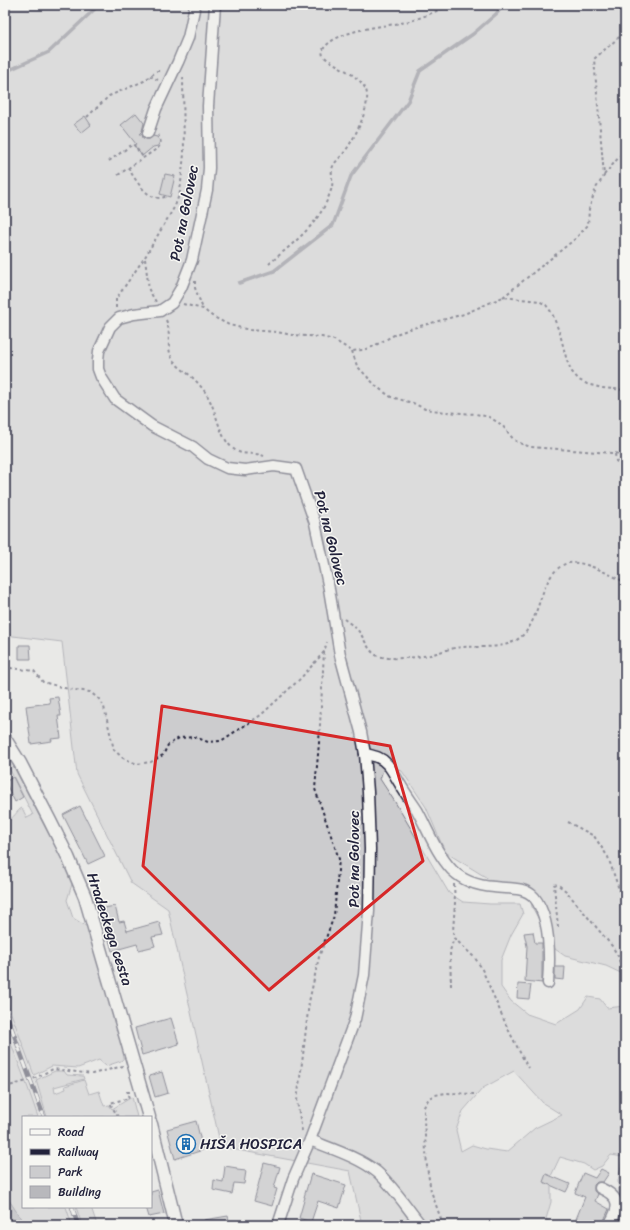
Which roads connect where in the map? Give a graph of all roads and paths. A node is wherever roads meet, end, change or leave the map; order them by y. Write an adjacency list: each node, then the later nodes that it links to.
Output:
1 (196, 5): 5 (street)
2 (215, 5): 17 (street, Pot na Golovec)
3 (451, 5): 18 (path)
4 (625, 32): 14 (path)
5 (178, 62): 6 (street); 16 (path)
6 (172, 77): 7 (path); 8 (street)
7 (87, 117)
8 (150, 129): 10 (path)
9 (625, 150): 14 (path)
10 (143, 157): 11 (path); 12 (path)
11 (109, 161)
12 (128, 168): 13 (path); 15 (path)
13 (118, 175)
14 (604, 176): 19 (path)
15 (167, 196)
16 (145, 257): 22 (path); 23 (path)
17 (192, 260): 20 (street, Pot na Golovec); 21 (path)
18 (269, 264)
19 (503, 297): 24 (path); 25 (path)
20 (173, 301): 21 (path); 22 (street, Pot na Golovec)
21 (203, 309): 24 (path)
22 (160, 311): 23 (street); 28 (path)
23 (119, 318): 28 (street, Pot na Golovec)
24 (352, 351): 26 (path)
25 (625, 390)
26 (615, 454): 27 (path); 29 (path)
27 (625, 454)
28 (274, 466): 36 (street, Pot na Golovec)
29 (625, 470)
30 (625, 582): 31 (path)
31 (343, 618)
32 (328, 638): 33 (path)
33 (324, 652): 34 (path); 53 (path)
34 (10, 668)
35 (5, 739): 45 (street, Hradeckega cesta)
36 (365, 754): 38 (street); 53 (street, Pot na Golovec)
37 (568, 822): 39 (path)
38 (453, 871): 41 (path); 43 (street)
39 (625, 907)
40 (559, 932): 42 (path)
41 (454, 938): 44 (path); 46 (path)
42 (625, 967)
43 (548, 983)
44 (451, 986)
45 (134, 1063): 47 (path); 51 (street, Hradeckega cesta)
46 (528, 1068)
47 (5, 1088)
48 (130, 1092): 50 (path)
49 (474, 1094): 58 (path)
50 (117, 1116)
51 (149, 1116)
52 (152, 1128): 55 (street)
53 (308, 1144): 56 (street, Pot na Golovec); 57 (street)
54 (600, 1188): 59 (street)
55 (176, 1225)
56 (278, 1225)
57 (421, 1225)
58 (442, 1225)
59 (609, 1225)

